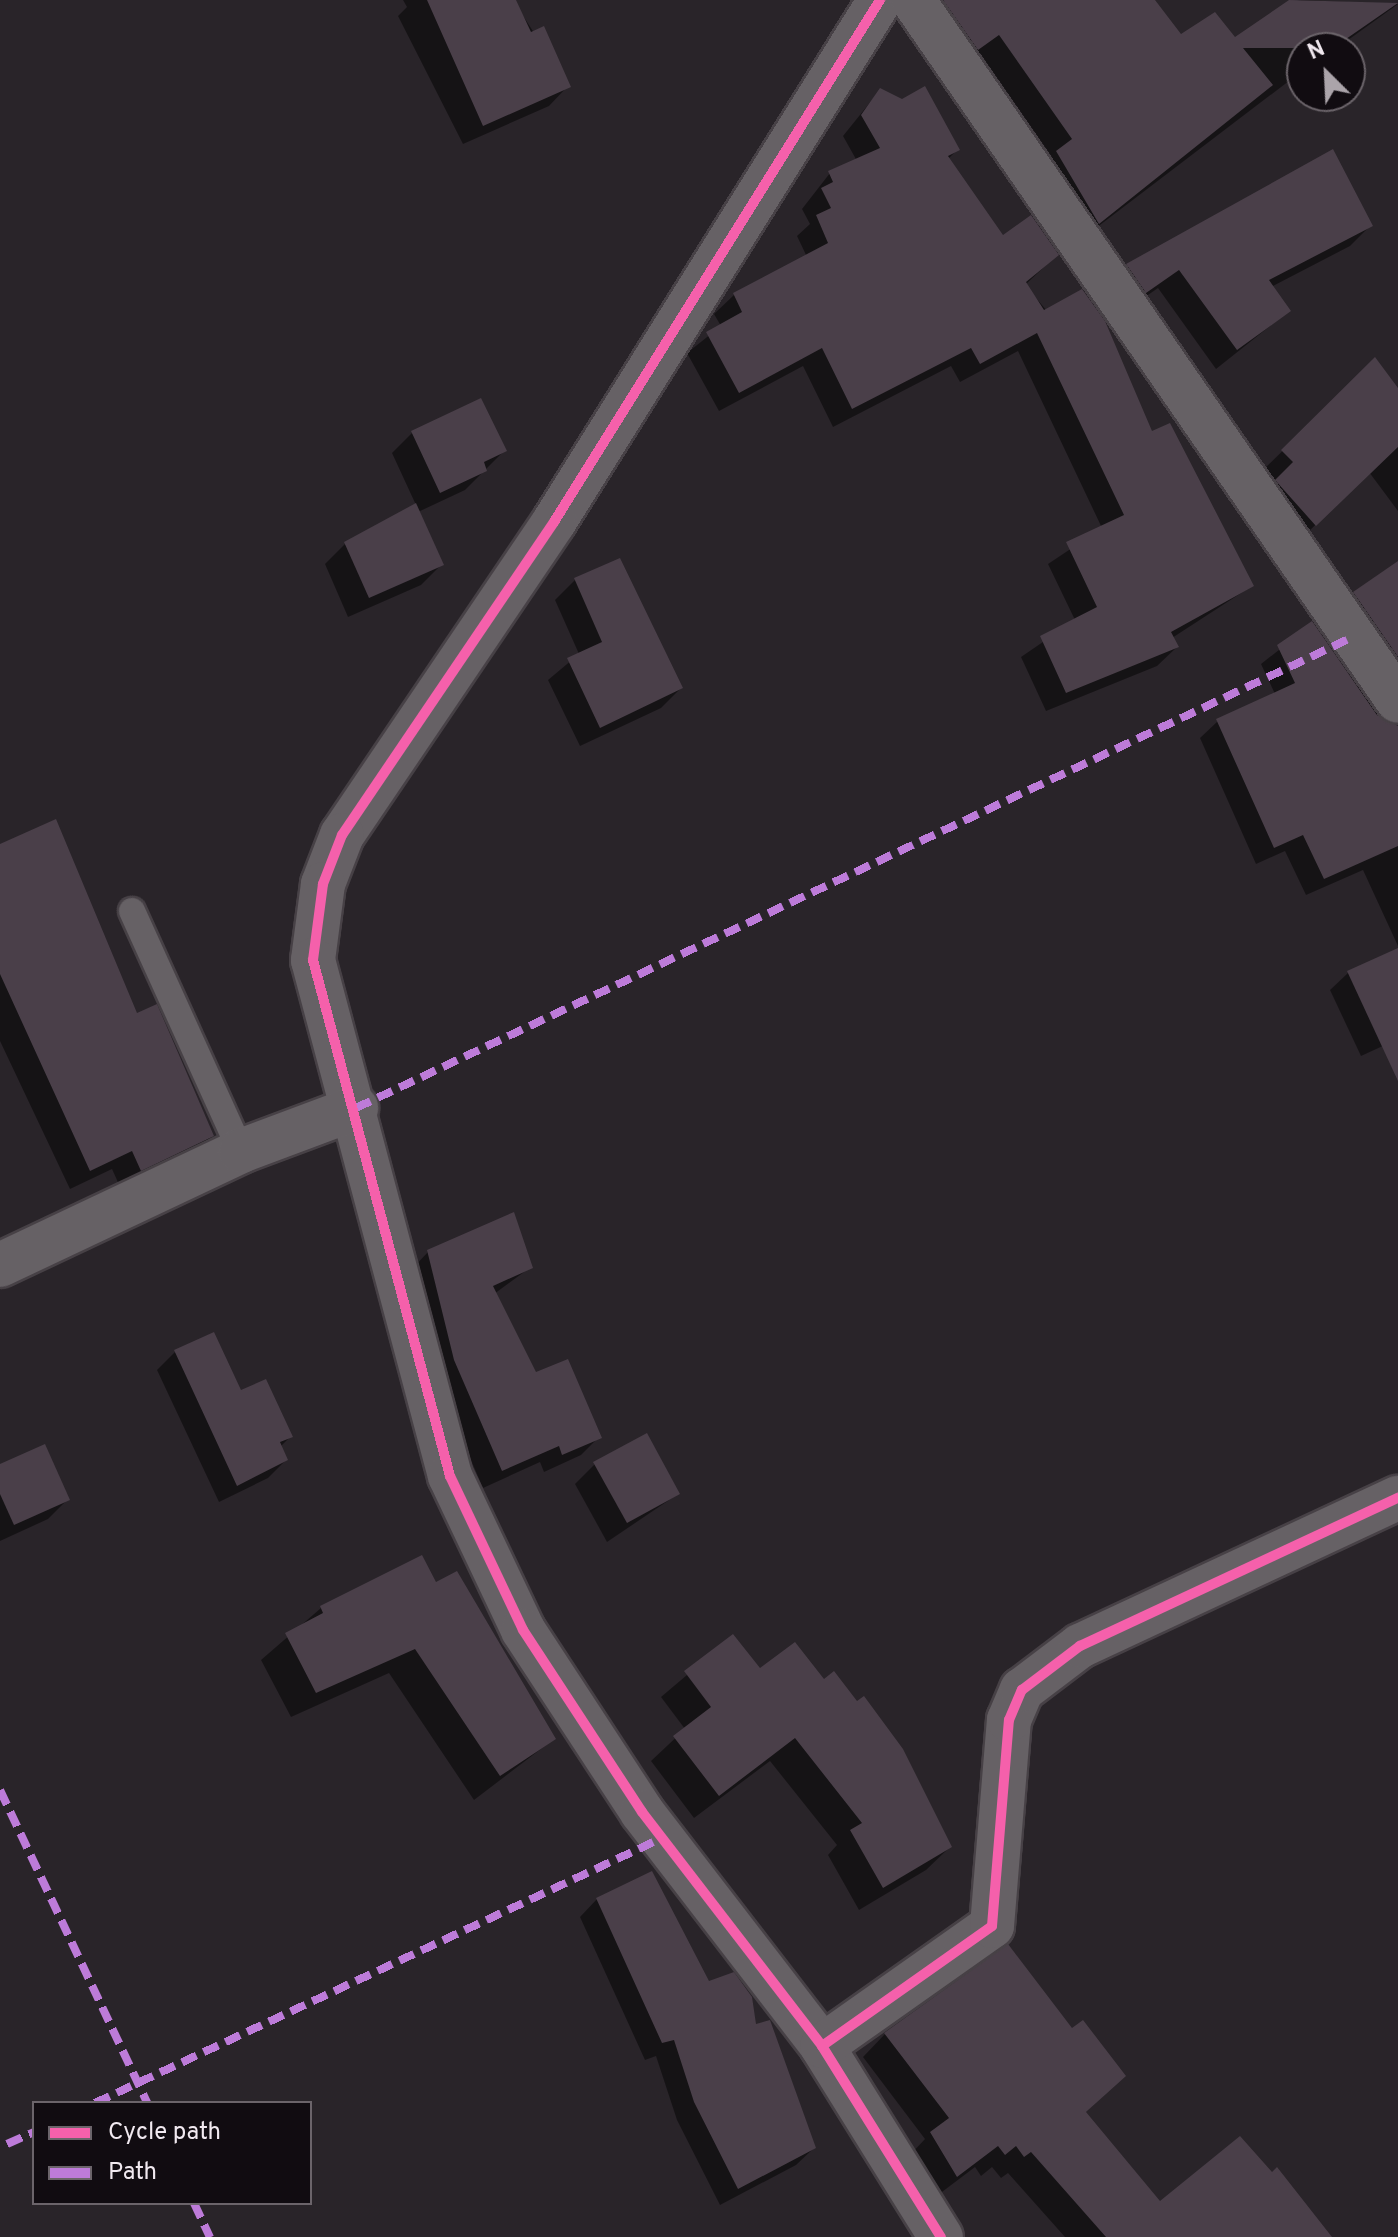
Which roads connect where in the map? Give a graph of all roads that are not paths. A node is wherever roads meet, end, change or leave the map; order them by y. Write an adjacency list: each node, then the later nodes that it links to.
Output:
1 (880, 0): 5 (street)
2 (913, 0): 3 (street)
3 (1398, 701)
4 (132, 911): 6 (lane)
5 (356, 1108): 6 (street); 9 (street)
6 (241, 1151): 7 (street)
7 (0, 1265)
8 (1398, 1498): 9 (street)
9 (822, 2046): 10 (street)
10 (941, 2237)

